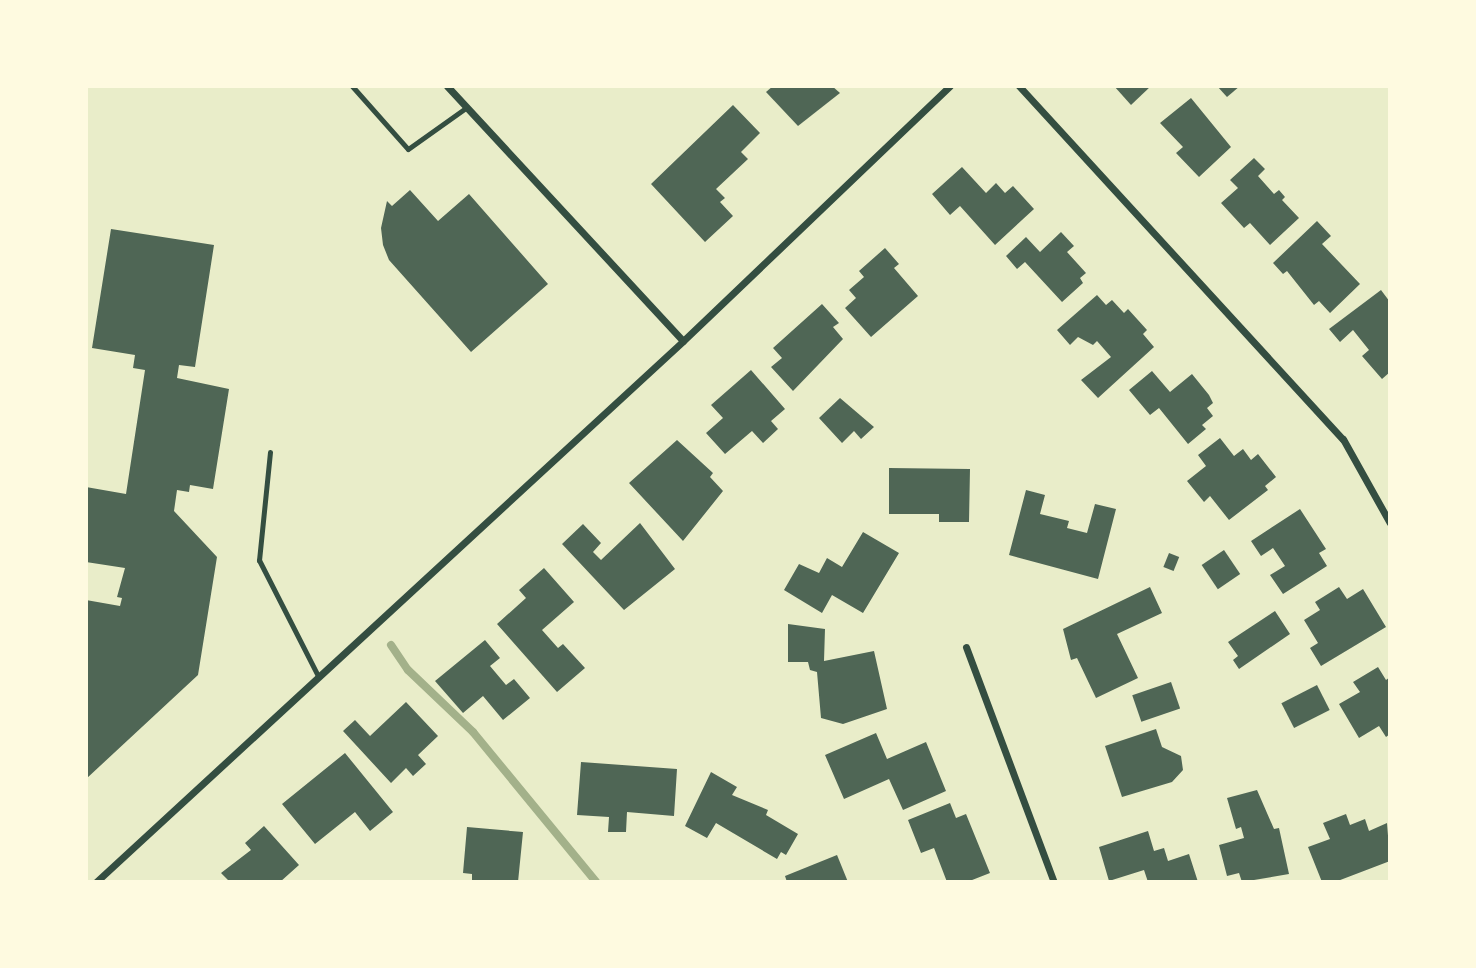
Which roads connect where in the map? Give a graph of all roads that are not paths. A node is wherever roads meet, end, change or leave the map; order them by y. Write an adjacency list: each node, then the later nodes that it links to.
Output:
1 (352, 86): 5 (lane)
2 (447, 86): 5 (street)
3 (950, 86): 6 (street)
4 (1019, 86): 8 (street)
5 (467, 107): 6 (street)
6 (683, 341): 10 (street)
7 (270, 452): 10 (lane)
8 (1390, 523)
9 (966, 647): 12 (street)
10 (318, 676): 11 (street)
11 (96, 882)
12 (1054, 882)

